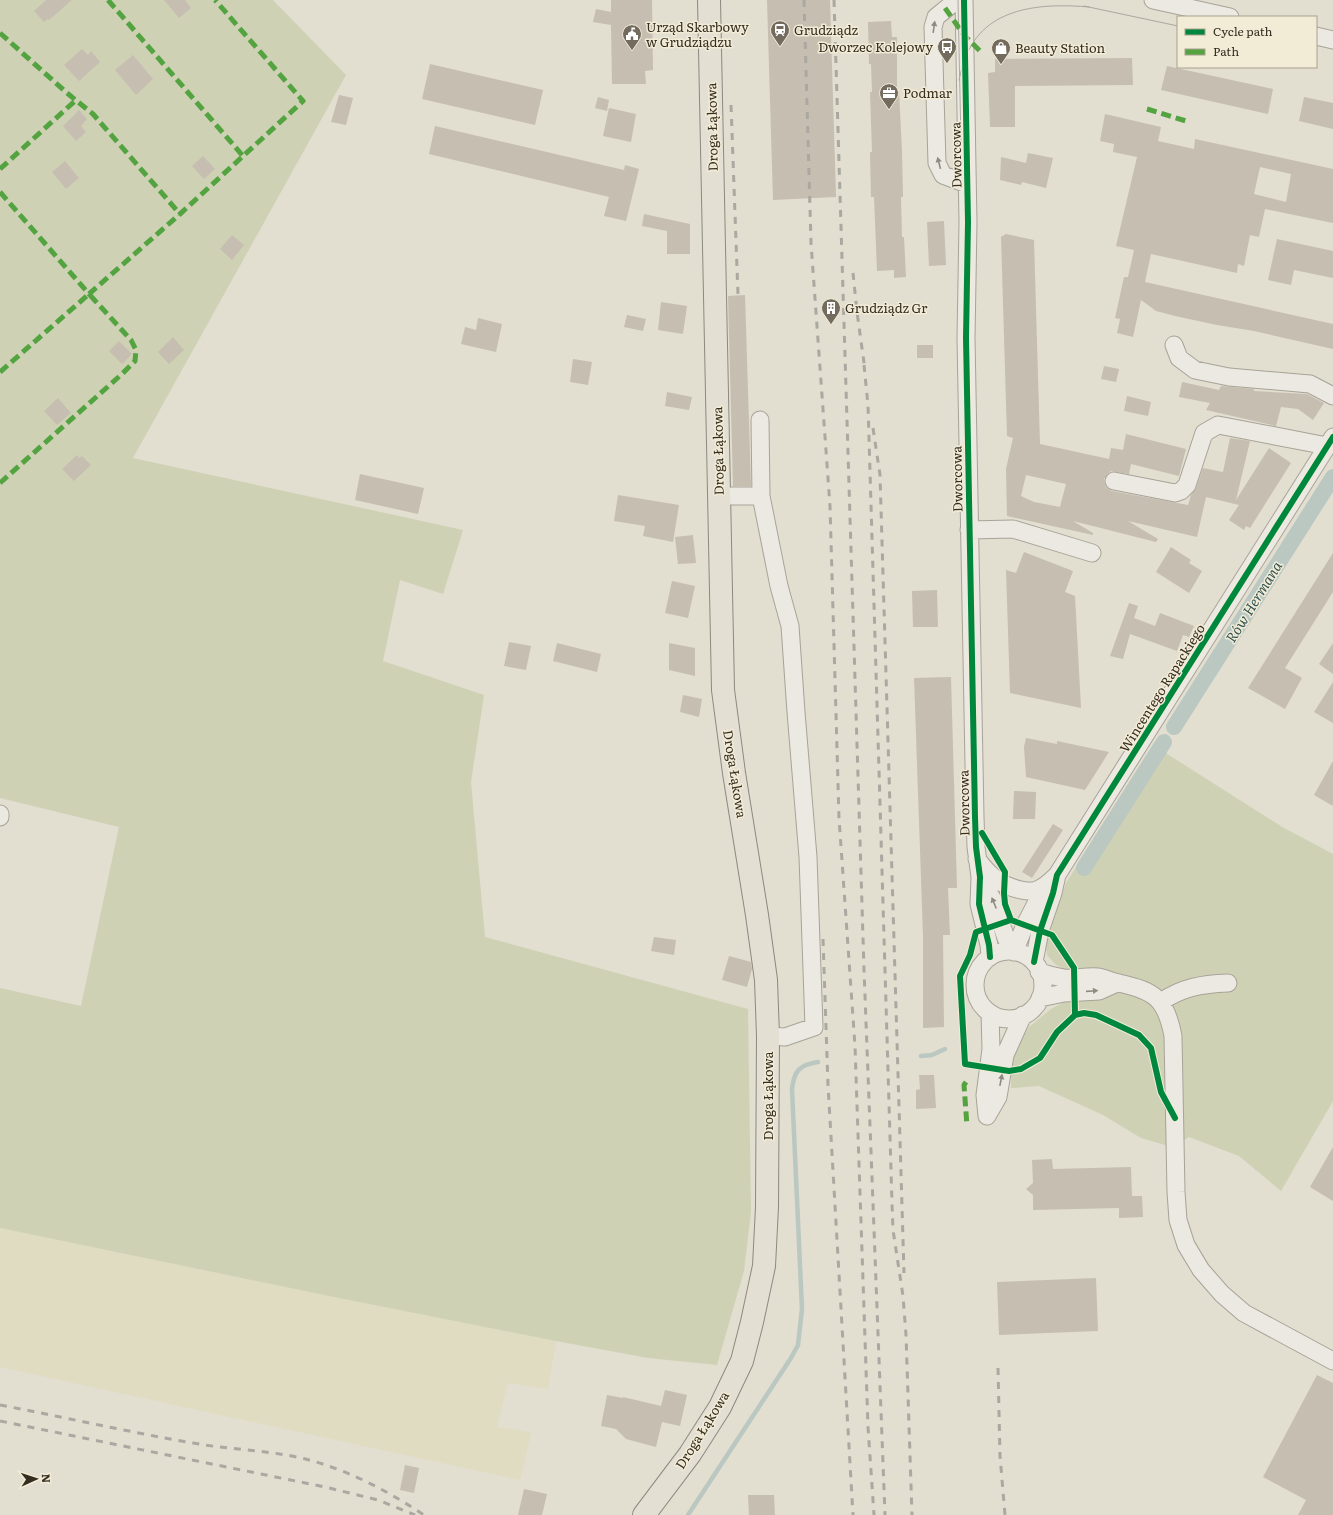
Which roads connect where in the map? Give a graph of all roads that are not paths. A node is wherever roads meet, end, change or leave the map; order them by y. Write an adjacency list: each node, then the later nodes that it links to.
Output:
1 (709, 0): 14 (main road, Droga Łąkowa)
2 (957, 0): 8 (street, one-way to 2)
3 (964, 0): 8 (street, Dworcowa)
4 (1153, 0): 5 (street)
5 (1225, 16)
6 (1317, 36): 7 (street)
7 (1333, 40)
8 (967, 184): 16 (street, Dworcowa)
9 (1174, 345): 10 (street)
10 (1333, 396)
11 (760, 420): 15 (street)
12 (1330, 442): 13 (street); 20 (street, Wincentego Rapackiego)
13 (1114, 481)
14 (719, 496): 15 (street); 30 (main road, Droga Łąkowa)
15 (761, 496): 30 (street)
16 (970, 530): 17 (street); 18 (street, Dworcowa)
17 (1092, 553)
18 (978, 858): 19 (street, Dworcowa); 20 (street)
19 (980, 877): 21 (street, Dworcowa, one-way to 19); 22 (street, Dworcowa)
20 (1051, 881): 21 (street, Wincentego Rapackiego); 23 (street, Wincentego Rapackiego)
21 (1014, 952): 22 (street); 23 (street)
22 (990, 957): 28 (street)
23 (1036, 967): 24 (street); 26 (street)
24 (1118, 983): 26 (street, one-way to 24); 27 (street)
25 (1228, 983): 27 (street)
26 (1040, 998): 29 (street)
27 (1161, 1002): 31 (street)
28 (990, 1012): 29 (street); 29 (street, one-way to 29)
29 (1023, 1015)
30 (768, 1036): 32 (main road, Droga Łąkowa)
31 (1333, 1361)
32 (644, 1515)

